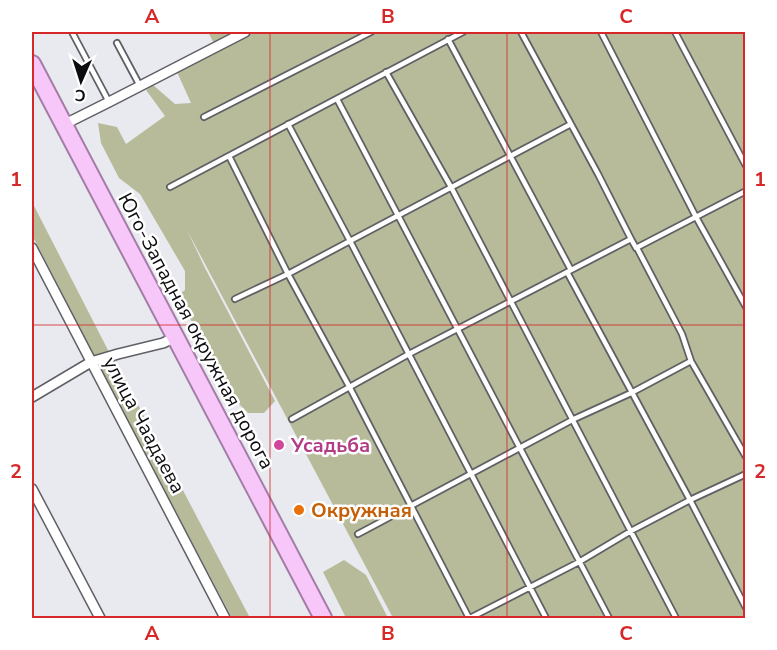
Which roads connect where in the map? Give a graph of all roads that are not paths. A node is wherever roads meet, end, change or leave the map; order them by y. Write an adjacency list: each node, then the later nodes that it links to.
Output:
1 (72, 32): 14 (lane)
2 (245, 32): 12 (street)
3 (371, 32): 15 (lane)
4 (463, 32): 8 (lane)
5 (521, 32): 18 (lane)
6 (601, 32): 26 (lane)
7 (675, 32): 21 (lane)
8 (448, 39): 11 (lane); 20 (lane)
9 (117, 43): 12 (lane)
10 (32, 64): 16 (highway, Юго-Западная окружная дорога)
11 (386, 72): 13 (lane); 23 (lane)
12 (140, 86): 14 (street)
13 (337, 99): 17 (lane); 25 (lane)
14 (109, 102): 16 (street)
15 (204, 117)
16 (63, 124): 37 (highway, Юго-Западная окружная дорога)
17 (288, 124): 19 (lane); 28 (lane)
18 (571, 124): 20 (lane); 27 (lane)
19 (229, 156): 22 (lane); 32 (lane)
20 (511, 156): 23 (lane); 31 (lane)
21 (746, 166)
22 (170, 187)
23 (451, 187): 25 (lane); 34 (lane)
24 (746, 191): 26 (lane)
25 (398, 216): 28 (lane); 36 (lane)
26 (696, 217): 30 (lane); 35 (lane)
27 (631, 239): 30 (lane); 31 (lane)
28 (350, 241): 32 (lane); 38 (lane)
29 (32, 248): 40 (street, улица Чаадаева)
30 (637, 248): 39 (lane)
31 (569, 271): 34 (lane); 42 (lane)
32 (288, 274): 33 (lane); 41 (lane)
33 (235, 299)
34 (510, 302): 36 (lane); 45 (lane)
35 (746, 307)
36 (456, 329): 38 (lane); 46 (lane)
37 (176, 337): 40 (street); 60 (highway, Юго-Западная окружная дорога)
38 (409, 354): 41 (lane); 48 (lane)
39 (691, 361): 42 (lane); 47 (lane)
40 (91, 362): 43 (street); 59 (street, улица Чаадаева)
41 (350, 388): 44 (lane); 52 (lane)
42 (631, 393): 45 (lane); 51 (lane)
43 (32, 397)
44 (292, 419)
45 (574, 420): 46 (lane); 53 (lane)
46 (519, 449): 48 (lane); 55 (lane)
47 (746, 457)
48 (470, 474): 52 (lane); 56 (lane)
49 (746, 474): 51 (lane)
50 (32, 489): 58 (street)
51 (690, 500): 53 (lane); 57 (lane)
52 (412, 505): 54 (lane); 61 (lane)
53 (631, 531): 55 (lane); 64 (lane)
54 (358, 534)
55 (579, 562): 56 (lane); 63 (lane)
56 (530, 587): 61 (lane); 62 (lane)
57 (746, 608)
58 (100, 618)
59 (225, 618)
60 (323, 618)
61 (470, 618)
62 (546, 618)
63 (609, 618)
64 (676, 618)

